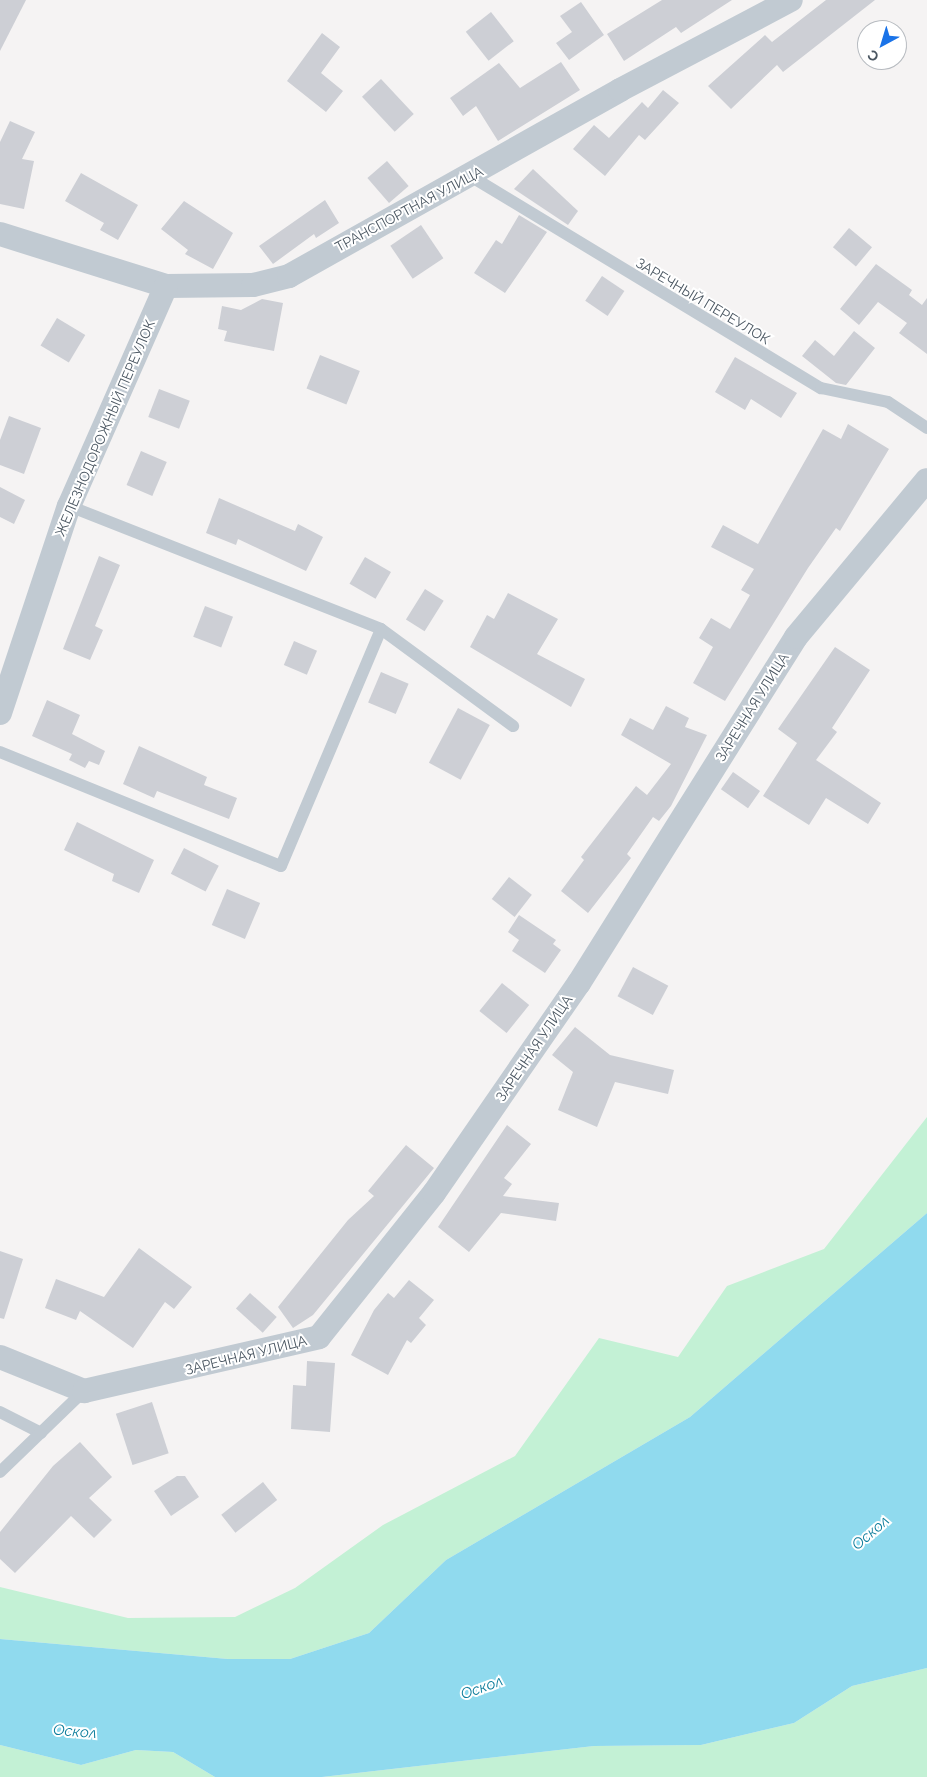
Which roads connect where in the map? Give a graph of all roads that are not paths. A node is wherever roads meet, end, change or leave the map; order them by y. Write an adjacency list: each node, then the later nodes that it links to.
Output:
1 (792, 0): 2 (street, ТРАНСПОРТНАЯ УЛИЦА)
2 (472, 177): 4 (street, ТРАНСПОРТНАЯ УЛИЦА); 5 (lane, ЗАРЕЧНЫЙ ПЕРЕУЛОК)
3 (0, 234): 4 (street, ТРАНСПОРТНАЯ УЛИЦА)
4 (166, 286): 7 (street, ЖЕЛЕЗНОДОРОЖНЫЙ ПЕРЕУЛОК)
5 (927, 428)
6 (927, 480): 13 (street, ЗАРЕЧНАЯ УЛИЦА)
7 (68, 506): 8 (lane); 9 (street, ЖЕЛЕЗНОДОРОЖНЫЙ ПЕРЕУЛОК)
8 (381, 629): 10 (lane); 11 (lane)
9 (0, 713)
10 (513, 726)
11 (0, 752)
12 (0, 1357): 13 (street)
13 (84, 1391): 15 (lane)
14 (0, 1412): 15 (lane)
15 (41, 1433): 16 (lane)
16 (0, 1472)

